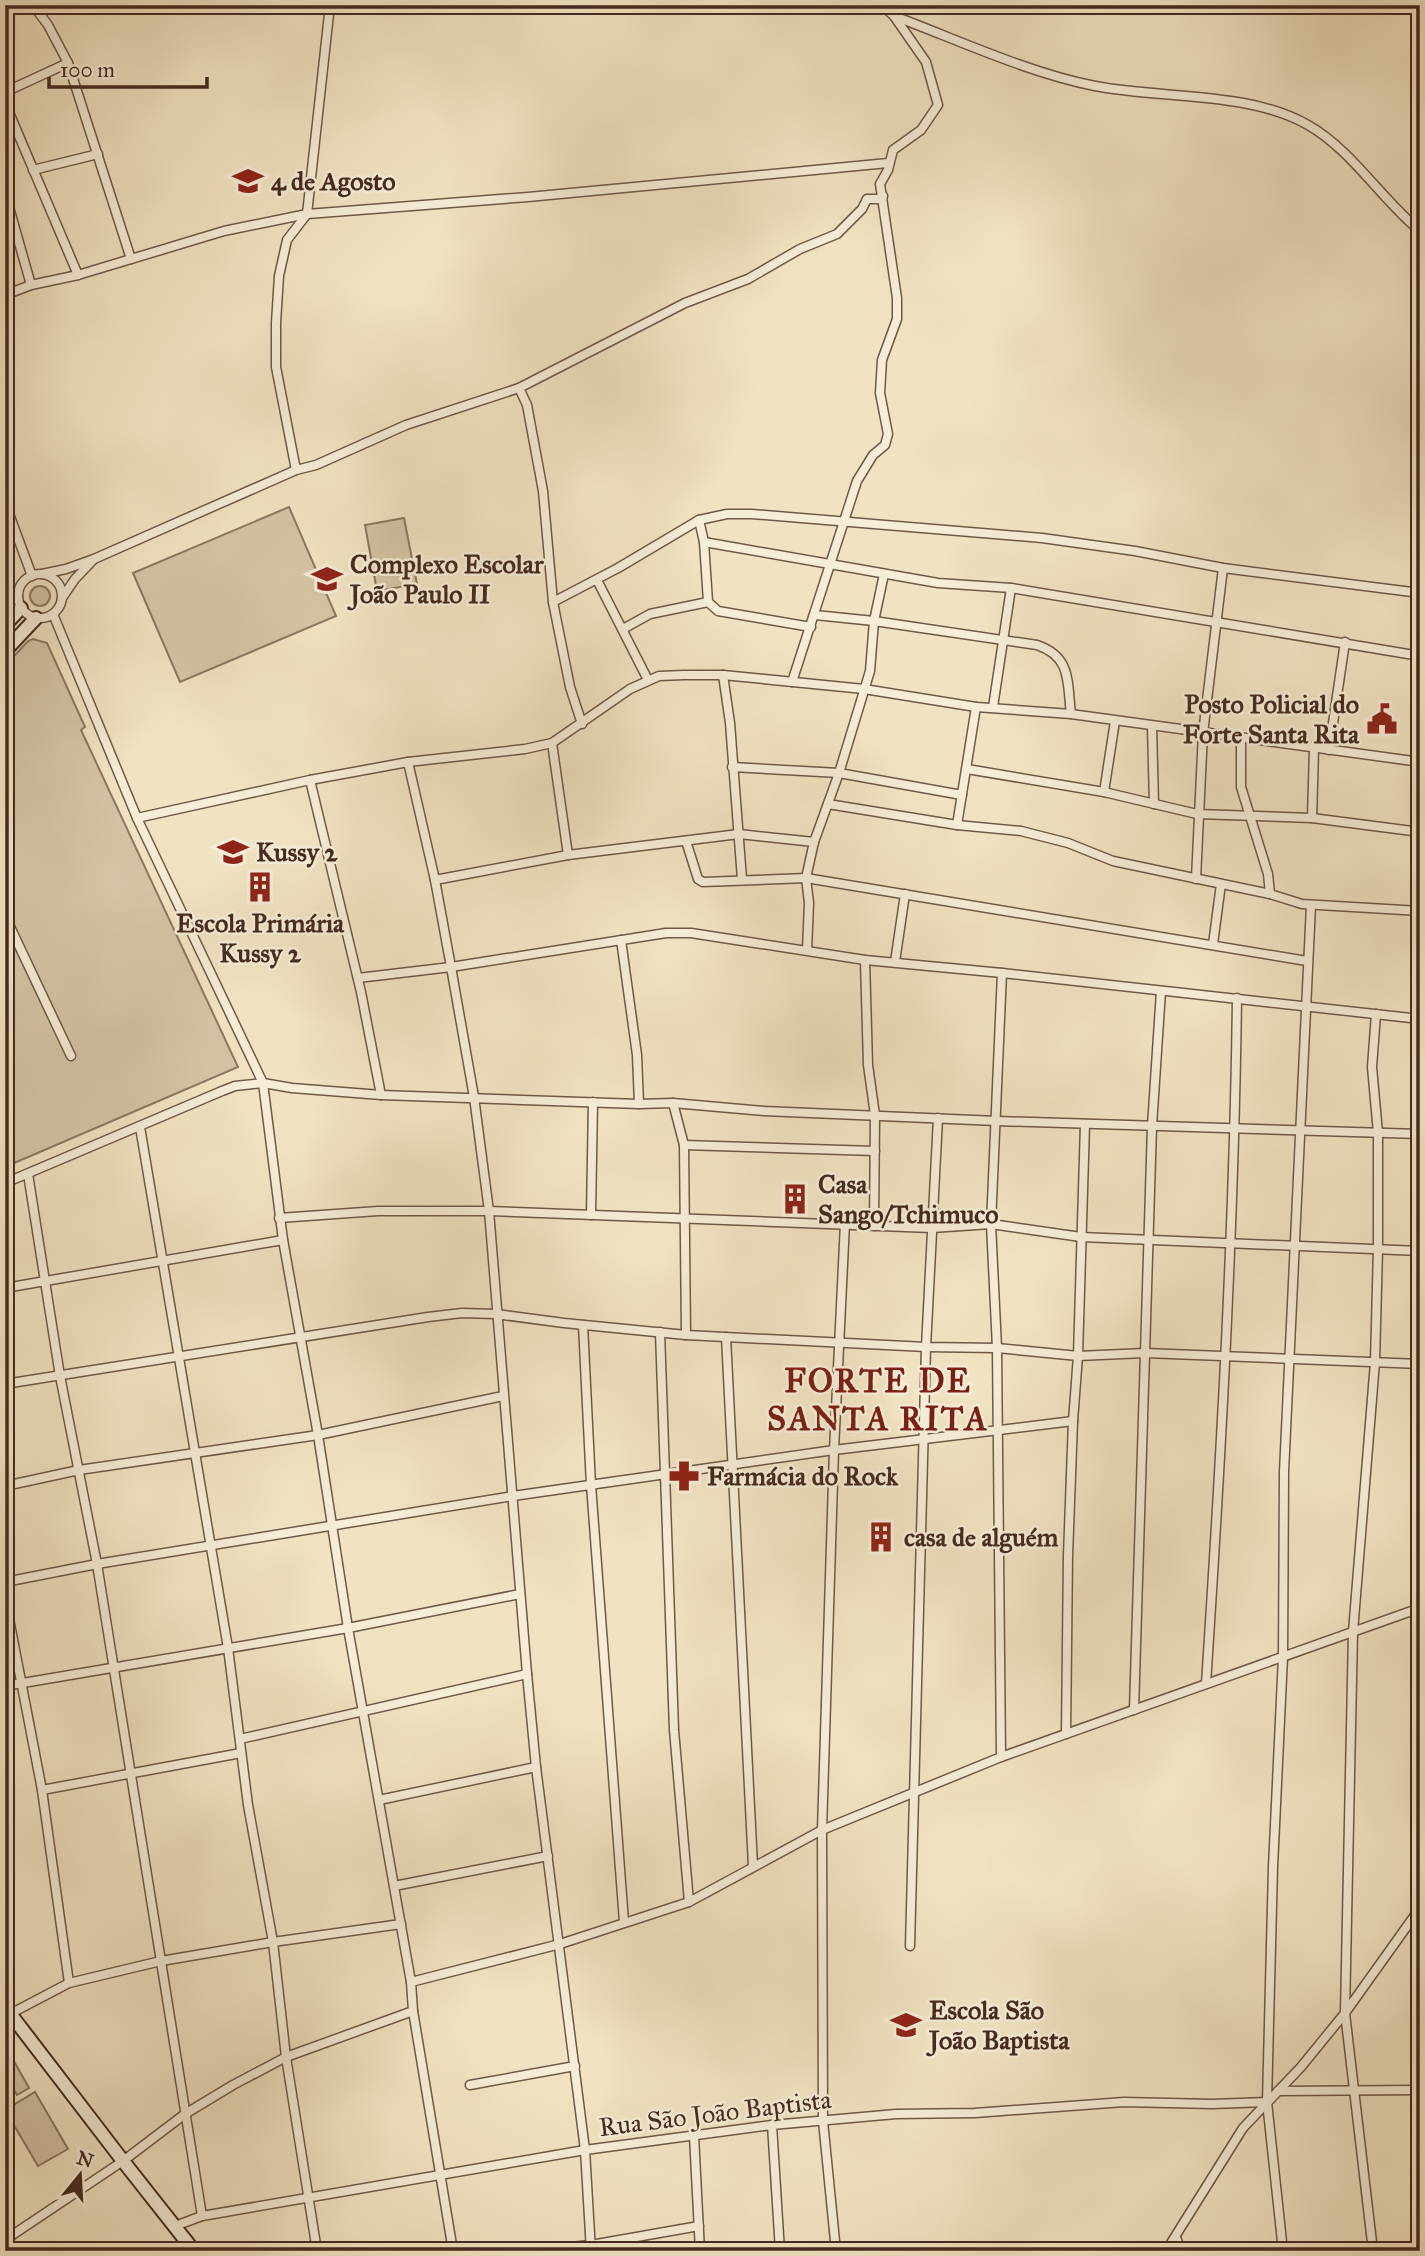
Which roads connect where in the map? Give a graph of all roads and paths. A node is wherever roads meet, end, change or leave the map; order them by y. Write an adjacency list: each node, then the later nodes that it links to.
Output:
1 (33, 5): 5 (street)
2 (330, 5): 13 (street)
3 (882, 5): 4 (street)
4 (894, 16): 9 (street); 14 (street)
5 (68, 62): 6 (street); 8 (street)
6 (5, 92)
7 (5, 103): 10 (street)
8 (97, 154): 10 (street); 15 (street)
9 (888, 163): 12 (street); 13 (street)
10 (33, 170): 16 (street)
11 (5, 193): 17 (street)
12 (883, 197): 19 (street); 23 (street)
13 (307, 214): 15 (street); 20 (street)
14 (1420, 231)
15 (131, 258): 16 (street)
16 (78, 275): 17 (street)
17 (31, 285): 18 (street)
18 (5, 295)
19 (519, 388): 20 (street); 35 (street)
20 (296, 470): 25 (street)
21 (5, 503): 29 (street)
22 (699, 520): 23 (street); 24 (street); 30 (street)
23 (845, 520): 26 (street); 27 (street)
24 (704, 542): 26 (street); 37 (street)
25 (94, 559): 29 (street); 33 (street)
26 (830, 565): 28 (street); 39 (street)
27 (1223, 568): 32 (street); 42 (street)
28 (884, 574): 31 (street); 41 (street)
29 (36, 575): 33 (street); 36 (street)
30 (597, 580): 35 (street); 45 (street)
31 (1012, 588): 42 (street); 46 (street)
32 (1420, 593)
33 (62, 598): 38 (street)
34 (5, 601): 36 (street)
35 (553, 601): 58 (street)
36 (20, 602): 40 (street); 43 (street)
37 (708, 603): 44 (street); 45 (street)
38 (53, 614): 40 (street); 77 (street)
39 (815, 615): 41 (street); 44 (street)
40 (36, 618): 48 (street)
41 (874, 621): 46 (street); 53 (street)
42 (1216, 621): 47 (street); 60 (street)
43 (5, 625)
44 (811, 627): 52 (street)
45 (623, 629): 51 (street)
46 (1004, 642): 55 (street); 56 (street)
47 (1345, 642): 49 (street); 64 (street)
48 (5, 651)
49 (1420, 656)
50 (723, 675): 51 (street); 52 (street); 67 (street)
51 (648, 680): 58 (street)
52 (792, 682): 53 (street)
53 (864, 689): 54 (street); 69 (street)
54 (976, 707): 55 (street); 68 (street)
55 (993, 707): 56 (street)
56 (1071, 714): 57 (street)
57 (1115, 721): 59 (street); 71 (street)
58 (582, 724): 62 (street)
59 (1152, 726): 60 (street); 74 (street)
60 (1203, 733): 61 (street); 75 (street)
61 (1241, 737): 63 (street); 76 (street)
62 (552, 743): 65 (street); 84 (street)
63 (1314, 749): 64 (street); 78 (street)
64 (1329, 750): 66 (street)
65 (408, 762): 70 (street); 88 (street)
66 (1420, 762)
67 (732, 767): 69 (street); 81 (street)
68 (967, 769): 71 (street); 72 (street)
69 (839, 773): 72 (street); 73 (street)
70 (310, 780): 77 (street); 103 (street)
71 (1104, 792): 74 (street)
72 (962, 795): 79 (street)
73 (828, 804): 79 (street); 83 (street)
74 (1154, 804): 75 (street)
75 (1197, 814): 76 (street); 87 (street)
76 (1248, 816): 78 (street); 91 (street)
77 (137, 818): 110 (street)
78 (1311, 818): 80 (street)
79 (957, 825): 87 (street)
80 (1420, 832)
81 (739, 834): 82 (street); 83 (street); 86 (street)
82 (686, 841): 84 (street); 86 (street)
83 (814, 842): 85 (street)
84 (568, 855): 88 (street)
85 (806, 878): 86 (street); 90 (street); 97 (street)
86 (742, 879)
87 (1196, 879): 89 (street)
88 (435, 880): 101 (street)
89 (1221, 884): 91 (street); 96 (street)
90 (905, 894): 96 (street); 100 (street)
91 (1270, 894): 92 (street)
92 (1311, 905): 93 (street); 99 (street)
93 (1420, 911)
94 (5, 916): 109 (street)
95 (621, 940): 97 (street); 101 (street); 115 (street)
96 (1213, 944): 99 (street)
97 (807, 950): 98 (street)
98 (865, 960): 100 (street); 116 (street)
99 (1307, 961): 106 (street)
100 (895, 962): 102 (street)
101 (451, 967): 103 (street); 112 (street)
102 (1002, 972): 104 (street); 118 (street)
103 (358, 978): 111 (street)
104 (1161, 991): 105 (street); 120 (street)
105 (1237, 998): 106 (street); 122 (street)
106 (1305, 1005): 107 (street); 123 (street)
107 (1376, 1014): 108 (street); 124 (street)
108 (1420, 1019)
109 (71, 1056)
110 (263, 1083): 111 (street); 121 (street); 132 (street)
111 (382, 1095): 112 (street)
112 (474, 1097): 113 (street); 130 (street)
113 (593, 1102): 115 (street); 131 (street)
114 (673, 1103): 115 (street); 116 (street); 126 (street)
115 (639, 1104)
116 (875, 1115): 117 (street); 127 (street)
117 (938, 1118): 118 (street); 137 (street)
118 (997, 1121): 119 (street); 135 (street)
119 (1085, 1124): 120 (street); 138 (street)
120 (1152, 1126): 122 (street); 140 (street)
121 (140, 1127): 128 (street); 145 (street)
122 (1235, 1129): 123 (street); 141 (street)
123 (1299, 1130): 124 (street); 142 (street)
124 (1378, 1133): 125 (street); 143 (street)
125 (1420, 1134)
126 (684, 1145): 127 (street); 133 (street)
127 (875, 1151): 136 (street)
128 (28, 1174): 129 (street); 146 (street)
129 (5, 1183)
130 (489, 1211): 131 (street); 132 (street); 148 (street)
131 (591, 1215): 133 (street)
132 (279, 1218): 139 (street)
133 (686, 1219): 134 (street); 151 (street)
134 (845, 1223): 136 (street); 154 (street)
135 (991, 1224): 137 (street); 138 (street); 156 (street)
136 (874, 1226): 137 (street)
137 (932, 1228): 155 (street)
138 (1081, 1237): 140 (street); 158 (street)
139 (283, 1240): 145 (street); 153 (street)
140 (1149, 1240): 141 (street); 157 (street)
141 (1232, 1244): 142 (street); 159 (street)
142 (1294, 1247): 143 (street); 161 (street)
143 (1378, 1249): 144 (street); 162 (street)
144 (1420, 1251)
145 (163, 1261): 146 (street); 160 (street)
146 (46, 1280): 147 (street); 164 (street)
147 (5, 1287)
148 (496, 1314): 149 (street); 153 (street); 166 (street)
149 (583, 1325): 150 (street); 176 (street)
150 (660, 1332): 151 (street); 175 (street)
151 (686, 1335): 152 (street)
152 (726, 1337): 154 (street); 173 (street)
153 (300, 1338): 160 (street); 169 (street)
154 (839, 1343): 155 (street); 171 (street)
155 (926, 1347): 156 (street); 170 (street)
156 (997, 1348): 158 (street); 168 (street)
157 (1146, 1353): 158 (street); 159 (street); 195 (street)
158 (1078, 1356): 167 (street)
159 (1225, 1357): 161 (street); 193 (street)
160 (178, 1358): 164 (street); 172 (street)
161 (1290, 1359): 162 (street); 189 (street)
162 (1376, 1363): 163 (street); 187 (street)
163 (1420, 1364)
164 (60, 1376): 165 (street); 174 (street)
165 (5, 1384)
166 (503, 1396): 169 (street); 178 (street)
167 (1073, 1421): 168 (street); 197 (street)
168 (996, 1431): 170 (street); 200 (street)
169 (318, 1435): 172 (street); 179 (street)
170 (925, 1438): 171 (street); 204 (street)
171 (834, 1450): 173 (street); 206 (street)
172 (195, 1453): 174 (street); 180 (street)
173 (734, 1465): 175 (street); 208 (street)
174 (79, 1471): 177 (street); 181 (street)
175 (666, 1474): 176 (street); 210 (street)
176 (591, 1485): 178 (street); 212 (street)
177 (5, 1486)
178 (513, 1496): 179 (street); 183 (street)
179 (333, 1526): 180 (street); 186 (street)
180 (211, 1546): 181 (street); 188 (street)
181 (97, 1564): 182 (street); 190 (street)
182 (5, 1582)
183 (520, 1594): 186 (street); 191 (street)
184 (5, 1598): 192 (street)
185 (1420, 1608): 187 (street)
186 (348, 1628): 188 (street); 196 (street)
187 (1353, 1632): 189 (street); 222 (street)
188 (228, 1648): 190 (street); 198 (street)
189 (1283, 1657): 193 (street); 229 (street)
190 (112, 1667): 192 (street); 202 (street)
191 (527, 1674): 196 (street); 201 (street)
192 (23, 1684): 194 (street); 203 (street)
193 (1206, 1684): 195 (street)
194 (5, 1686)
195 (1134, 1710): 197 (street)
196 (364, 1711): 198 (street); 205 (street)
197 (1066, 1734): 200 (street)
198 (240, 1740): 199 (street)
199 (241, 1753): 202 (street); 214 (street)
200 (1000, 1757): 204 (street)
201 (536, 1767): 205 (street); 207 (street)
202 (130, 1775): 203 (street); 217 (street)
203 (42, 1790): 219 (street)
204 (913, 1793): 206 (street); 216 (street)
205 (379, 1800): 209 (street)
206 (822, 1830): 208 (street); 231 (street)
207 (548, 1856): 209 (street); 215 (street)
208 (754, 1866): 210 (street)
209 (394, 1886): 213 (street)
210 (689, 1902): 212 (street)
211 (1420, 1908): 222 (street)
212 (624, 1922): 215 (street)
213 (401, 1924): 214 (street); 218 (street)
214 (273, 1942): 217 (street); 223 (street)
215 (560, 1944): 218 (street); 224 (street)
216 (910, 1945)
217 (161, 1961): 219 (street); 230 (street)
218 (411, 1982): 220 (street)
219 (69, 1983): 221 (street)
220 (413, 2011): 223 (street); 236 (street)
221 (7, 2012): 235 (street)
222 (1345, 2013): 227 (street); 228 (street)
223 (286, 2057): 230 (street); 237 (street)
224 (575, 2066): 225 (street); 234 (street)
225 (470, 2085)
226 (1420, 2090): 228 (street)
227 (1278, 2091): 228 (street); 229 (street)
228 (1352, 2092): 254 (street)
229 (1267, 2102): 231 (street, Rua São João Baptista); 241 (street); 253 (street)
230 (185, 2114): 235 (street); 238 (street)
231 (823, 2121): 232 (street, Rua São João Baptista); 250 (street)
232 (772, 2125): 233 (street, Rua São João Baptista); 249 (street)
233 (694, 2136): 234 (street, Rua São João Baptista); 240 (street)
234 (585, 2150): 236 (street, Rua São João Baptista); 243 (street)
235 (123, 2161): 239 (street); 242 (street)
236 (441, 2176): 237 (street, Rua São João Baptista); 246 (street)
237 (310, 2198): 238 (street, Rua São João Baptista); 245 (street)
238 (202, 2216): 239 (street, Rua São João Baptista)
239 (175, 2226): 244 (street)
240 (699, 2226): 243 (street); 248 (street)
241 (1176, 2238): 251 (street); 252 (street)
242 (5, 2240)
243 (591, 2248): 247 (street)
244 (194, 2251)
245 (317, 2251)
246 (453, 2251)
247 (530, 2251)
248 (700, 2251)
249 (780, 2251)
250 (836, 2251)
251 (1166, 2251)
252 (1182, 2251)
253 (1283, 2251)
254 (1373, 2251)

